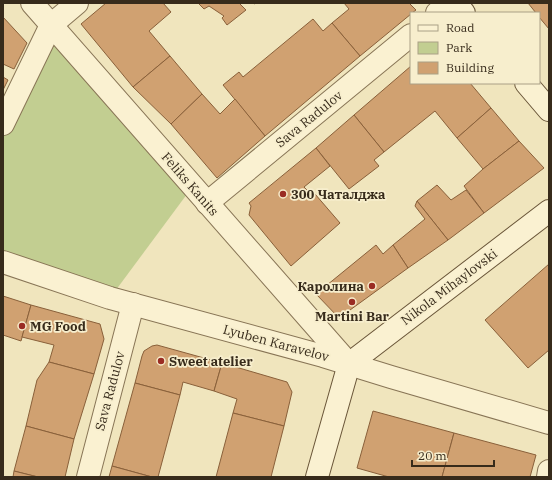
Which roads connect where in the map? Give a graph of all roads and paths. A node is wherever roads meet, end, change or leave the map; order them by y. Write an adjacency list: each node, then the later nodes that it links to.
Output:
1 (32, 3): 7 (street, Feliks Kanits)
2 (76, 3): 7 (street)
3 (449, 3): 5 (street)
4 (456, 3): 6 (street)
5 (438, 12)
6 (463, 12)
7 (51, 25): 11 (street); 12 (street, Feliks Kanits)
8 (410, 35): 12 (street, Sava Radulov)
9 (527, 84): 10 (street)
10 (549, 110)
11 (3, 124)
12 (206, 203): 16 (street, Feliks Kanits)
13 (549, 211): 16 (street, Nikola Mihaylovski)
14 (3, 262): 15 (street, Lyuben Karavelov)
15 (132, 304): 16 (street, Lyuben Karavelov); 19 (street, Sava Radulov)
16 (349, 364): 17 (street, Lyuben Karavelov); 20 (street)
17 (549, 423)
18 (549, 471): 21 (street)
19 (88, 477)
20 (317, 477)
21 (548, 477)

